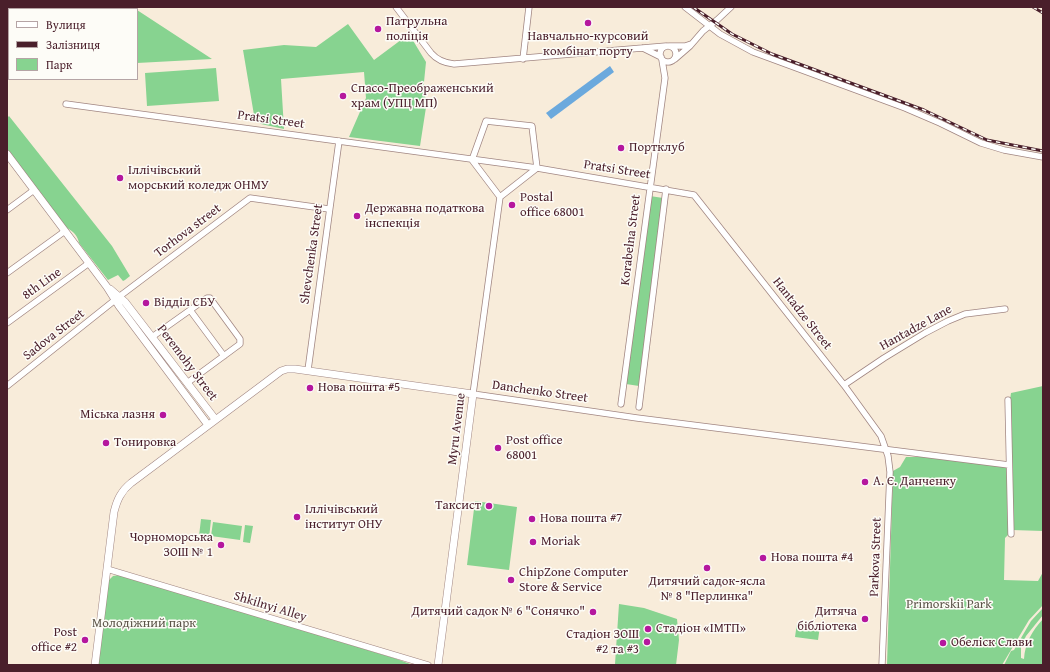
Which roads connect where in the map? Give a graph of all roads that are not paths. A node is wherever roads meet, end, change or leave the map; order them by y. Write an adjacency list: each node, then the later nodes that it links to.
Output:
1 (396, 7): 10 (street)
2 (529, 7): 10 (street)
3 (685, 7): 5 (street)
4 (732, 7): 5 (street)
5 (709, 26): 6 (street); 16 (street)
6 (693, 43): 7 (street); 11 (street)
7 (667, 46): 8 (street); 9 (street); 11 (street)
8 (640, 48): 9 (street); 10 (street)
9 (662, 58): 11 (street); 12 (street)
10 (523, 59)
11 (674, 60): 12 (street)
12 (665, 78): 19 (street, Korabelna Street)
13 (66, 104): 14 (street, Pratsi Street)
14 (339, 142): 17 (street, Pratsi Street); 24 (street, Shevchenka Street)
15 (7, 154): 21 (main road, Peremohy Street)
16 (1043, 157)
17 (472, 160): 18 (street, Pratsi Street); 18 (street); 23 (street)
18 (537, 168): 19 (street, Pratsi Street); 23 (street)
19 (649, 187): 20 (street, Pratsi Street); 41 (street, Korabelna Street)
20 (666, 189): 22 (street, Pratsi Street); 42 (street)
21 (34, 190): 25 (street); 26 (main road, Peremohy Street)
22 (694, 195): 37 (street, Hantadze Street)
23 (500, 197): 39 (street, Myru Avenue)
24 (329, 209): 29 (street, Torhova street); 35 (street, Shevchenka Street)
25 (7, 210)
26 (65, 231): 27 (main road, Peremohy Street); 28 (street)
27 (90, 263): 29 (main road, Peremohy Street); 32 (street, 8th Line)
28 (7, 273)
29 (118, 299): 33 (main road, Peremohy Street); 38 (street, Sadova Street); 44 (main road, Peremohy Street)
30 (1005, 308): 37 (street, Hantadze Lane)
31 (190, 310): 33 (street); 34 (street); 34 (street)
32 (7, 323)
33 (152, 337): 36 (main road, Peremohy Street)
34 (224, 356): 36 (street)
35 (308, 370): 39 (main road, Danchenko Street); 43 (main road, Danchenko Street)
36 (187, 383): 43 (main road, Peremohy Street)
37 (844, 384): 45 (street, Hantadze Street)
38 (7, 386)
39 (473, 394): 45 (street, Danchenko Street); 51 (main road, Myru Avenue)
40 (1008, 400): 46 (street)
41 (621, 404)
42 (639, 407)
43 (215, 419): 44 (main road, Danchenko Street)
44 (208, 425): 48 (main road, Danchenko Street)
45 (886, 450): 46 (street, Danchenko Street); 52 (street, Parkova Street)
46 (1009, 465): 47 (street)
47 (1011, 534)
48 (107, 569): 49 (main road, Danchenko Street); 50 (street, Shkilnyi Alley)
49 (95, 665)
50 (428, 665)
51 (438, 665)
52 (882, 665)

